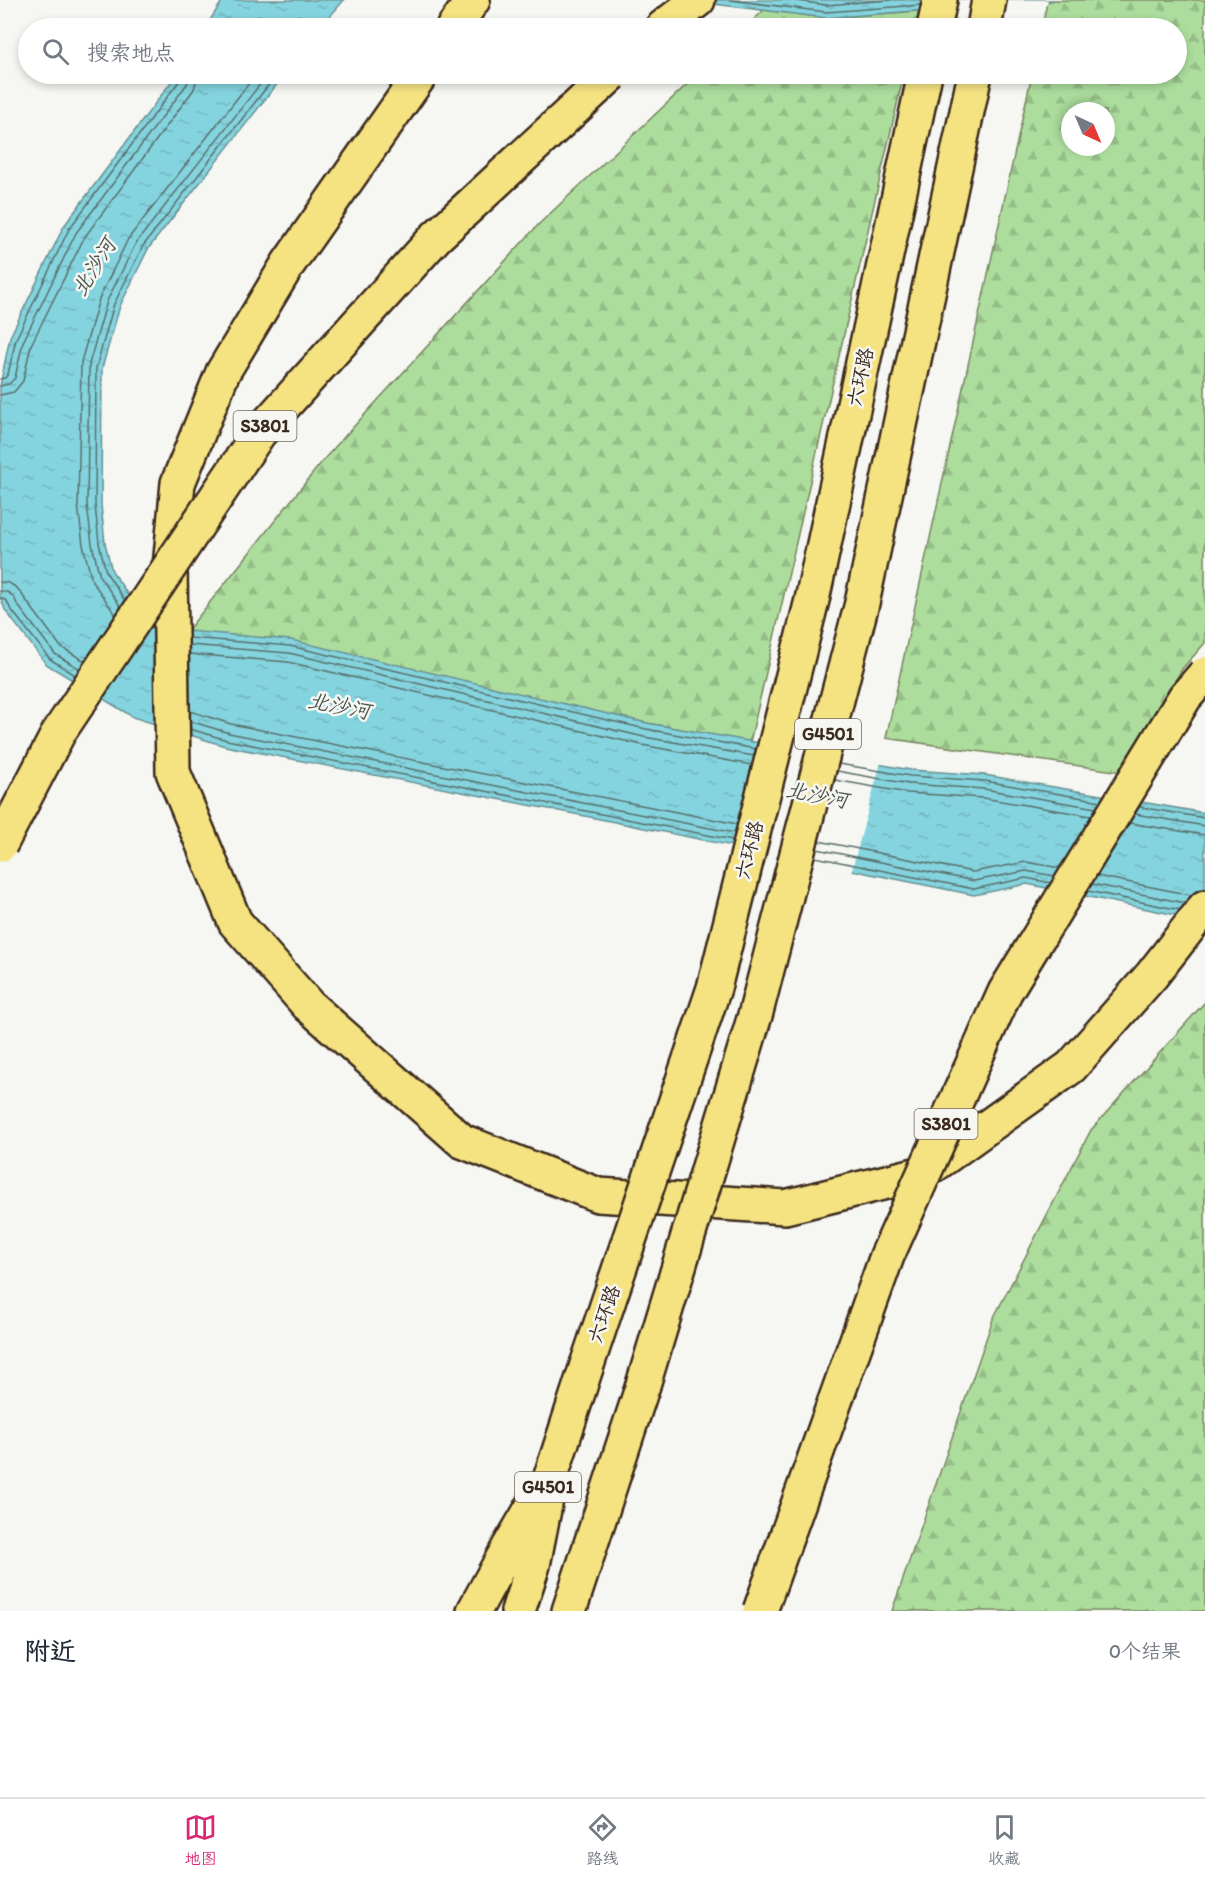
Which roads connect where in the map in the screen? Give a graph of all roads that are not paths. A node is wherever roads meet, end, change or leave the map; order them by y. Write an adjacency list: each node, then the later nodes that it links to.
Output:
1 (472, 0): 5 (highway)
2 (698, 0): 6 (highway)
3 (940, 0): 7 (highway)
4 (989, 0): 8 (highway)
5 (460, 18)
6 (675, 18)
7 (936, 18)
8 (986, 18)
9 (414, 84): 15 (highway, S3801, bridge)
10 (601, 84): 14 (highway, S3801, bridge)
11 (924, 84): 16 (highway, 六环路 / G4501, bridge)
12 (973, 84): 19 (highway, G4501, bridge)
13 (1205, 674): 20 (highway, S3801, bridge)
14 (0, 844)
15 (1205, 907)
16 (550, 1479): 17 (highway); 18 (highway, 六环路 / G4501)
17 (474, 1611)
18 (518, 1611)
19 (569, 1611)
20 (760, 1611)

